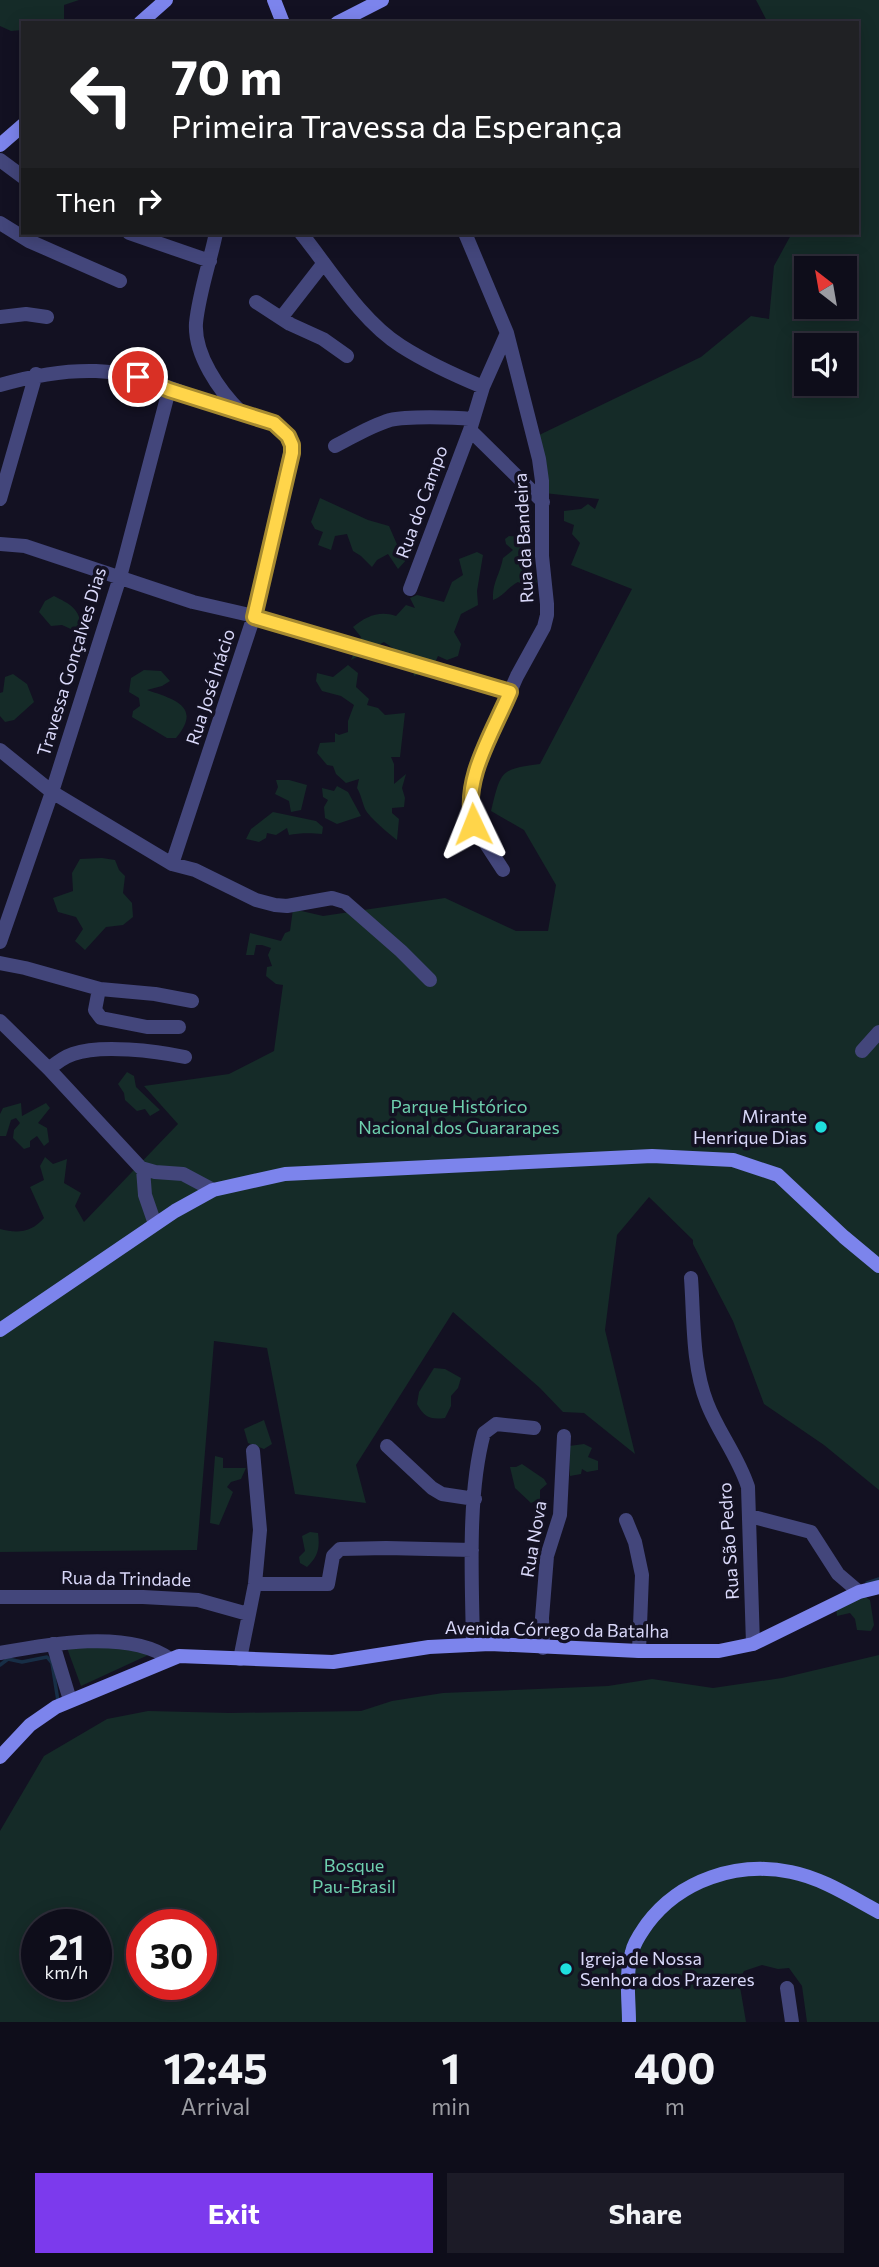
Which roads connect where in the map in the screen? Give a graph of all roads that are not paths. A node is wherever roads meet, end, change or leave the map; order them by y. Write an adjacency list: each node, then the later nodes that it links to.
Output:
1 (166, 0): 4 (main road)
2 (274, 0): 5 (main road)
3 (382, 0): 6 (main road)
4 (142, 21)
5 (282, 21)
6 (341, 21)
7 (21, 127): 8 (main road)
8 (0, 145)
9 (0, 160): 10 (street)
10 (21, 176)
11 (0, 223): 18 (street)
12 (135, 235): 16 (street)
13 (216, 235): 16 (street)
14 (303, 235): 17 (street)
15 (466, 235): 23 (street, Rua da Bandeira)
16 (210, 261): 29 (street)
17 (323, 264): 22 (street); 27 (street)
18 (120, 281)
19 (256, 302): 22 (street)
20 (0, 317): 21 (street)
21 (47, 317)
22 (281, 318): 24 (street)
23 (507, 333): 27 (street, Rua do Campo); 33 (street, Rua da Bandeira)
24 (347, 356)
25 (36, 374): 26 (street); 28 (street); 32 (street)
26 (0, 385)
27 (483, 387): 30 (street, Rua do Campo)
28 (169, 390): 29 (street); 35 (street, Travessa Gonçalves Dias)
29 (242, 413): 37 (street, Rua José Inácio)
30 (471, 425): 31 (street); 33 (street); 36 (street, Rua do Campo)
31 (335, 446)
32 (0, 499)
33 (543, 502): 38 (street, Rua da Bandeira)
34 (0, 544): 35 (street)
35 (120, 578): 37 (street); 40 (street, Travessa Gonçalves Dias)
36 (410, 589)
37 (254, 617): 38 (street); 41 (street, Rua José Inácio)
38 (510, 692): 42 (street, Rua da Bandeira)
39 (0, 750): 40 (street)
40 (52, 792): 41 (street); 43 (street, Travessa Gonçalves Dias)
41 (172, 863): 45 (street)
42 (503, 870)
43 (0, 942)
44 (0, 963): 46 (street)
45 (430, 980)
46 (99, 989): 47 (street); 49 (street)
47 (192, 1001)
48 (0, 1021): 53 (street)
49 (179, 1027)
50 (879, 1032): 51 (street)
51 (862, 1051)
52 (185, 1056): 53 (street)
53 (49, 1069): 54 (street)
54 (143, 1169): 55 (street); 56 (street)
55 (213, 1190): 56 (main road); 57 (main road)
56 (155, 1224): 59 (main road)
57 (879, 1266)
58 (691, 1278): 65 (street, Rua São Pedro)
59 (0, 1329)
60 (534, 1428): 64 (street)
61 (565, 1436): 76 (street, Rua Nova)
62 (387, 1446): 64 (street)
63 (253, 1451): 68 (street)
64 (475, 1499): 67 (street)
65 (750, 1516): 70 (street); 74 (street, Rua São Pedro)
66 (626, 1520): 77 (street)
67 (472, 1550): 68 (street); 75 (street)
68 (255, 1584): 72 (street)
69 (879, 1587): 70 (main road, Avenida Córrego da Batalha)
70 (859, 1592): 74 (main road, Avenida Córrego da Batalha)
71 (0, 1597): 72 (street, Rua da Trindade)
72 (248, 1614): 80 (street)
73 (52, 1644): 78 (street); 79 (street); 81 (street)
74 (753, 1644): 77 (main road, Avenida Córrego da Batalha)
75 (473, 1645): 76 (main road, Avenida Córrego da Batalha); 80 (main road, Avenida Córrego da Batalha)
76 (543, 1648): 77 (main road, Avenida Córrego da Batalha)
77 (639, 1651)
78 (0, 1653)
79 (170, 1659): 80 (main road, Avenida Córrego da Batalha); 81 (main road, Avenida Córrego da Batalha)
80 (240, 1659)
81 (68, 1696): 82 (main road, Avenida Córrego da Batalha)
82 (0, 1757)
83 (879, 1912): 85 (main road)
84 (787, 1988): 86 (street)
85 (629, 2022)
86 (792, 2022)

